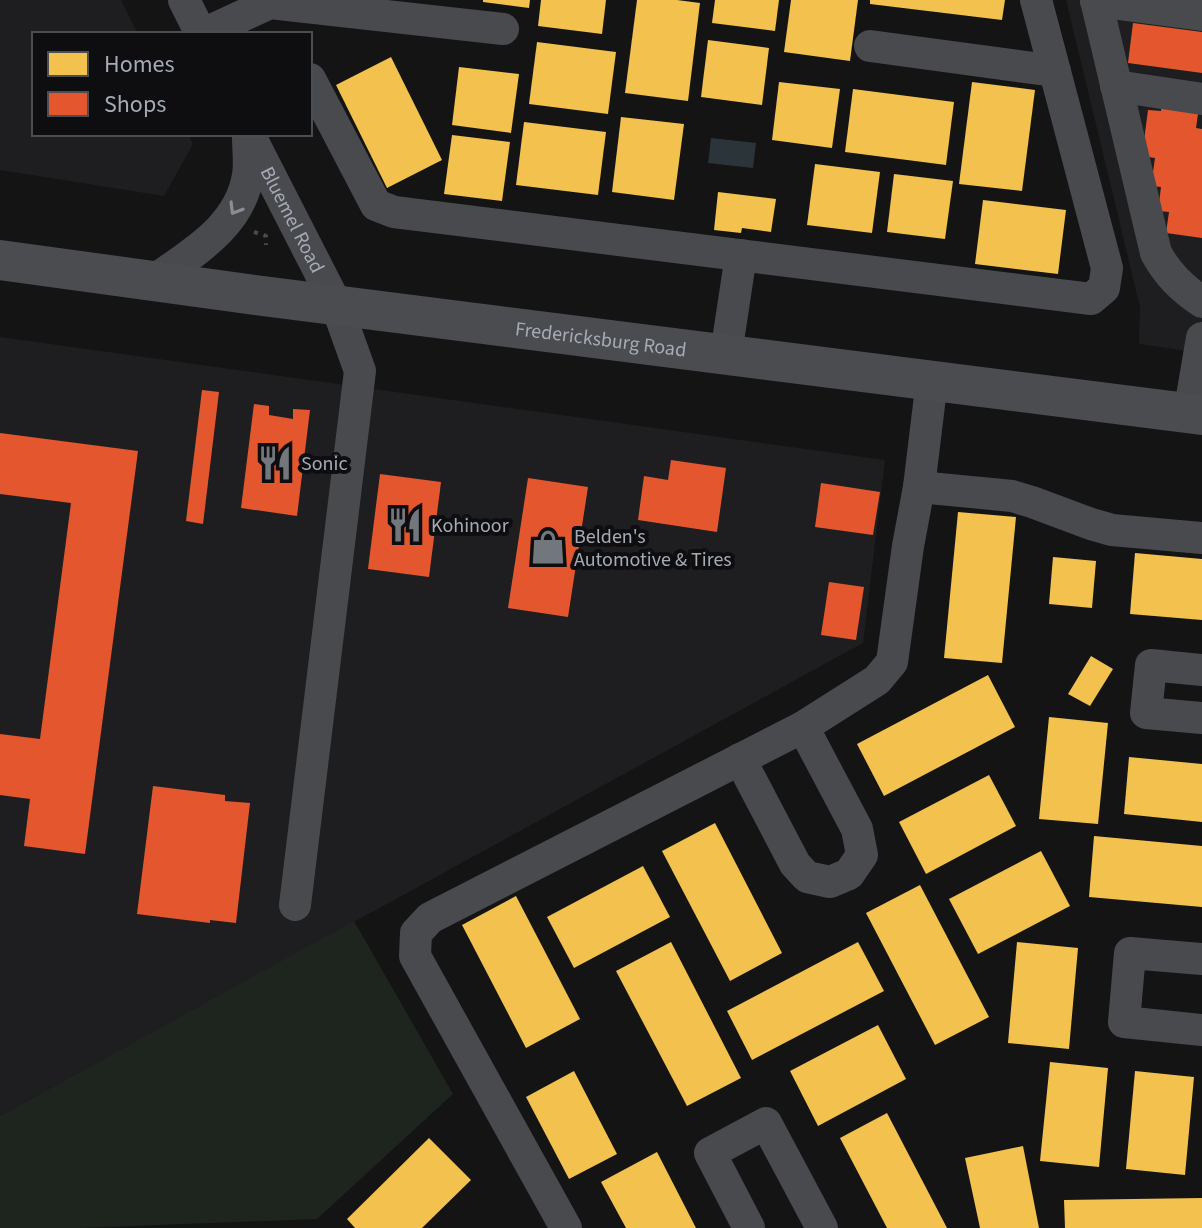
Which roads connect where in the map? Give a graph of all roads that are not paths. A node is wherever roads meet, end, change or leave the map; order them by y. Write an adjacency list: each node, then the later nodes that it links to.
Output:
1 (184, 0): 7 (street)
2 (1036, 0): 11 (street)
3 (1096, 0): 5 (street); 13 (street)
4 (270, 2): 6 (street); 8 (street); 9 (street)
5 (1202, 15)
6 (503, 29)
7 (201, 32)
8 (206, 32)
9 (286, 32)
10 (870, 46): 11 (street)
11 (1055, 71): 17 (street)
12 (312, 83): 17 (street)
13 (1116, 86): 14 (street); 20 (street)
14 (1202, 99)
15 (249, 136): 19 (street, one-way to 19)
16 (250, 136): 21 (street, Bluemel Road)
17 (741, 255): 23 (street)
18 (0, 260): 19 (main road, Fredericksburg Road)
19 (153, 281): 21 (main road, Fredericksburg Road)
20 (1202, 302)
21 (336, 304): 23 (main road, Fredericksburg Road); 32 (street, Bluemel Road)
22 (1202, 338): 25 (street)
23 (726, 354): 24 (main road, Fredericksburg Road)
24 (932, 380): 25 (main road, Fredericksburg Road); 26 (street)
25 (1195, 414)
26 (919, 487): 27 (street); 30 (street)
27 (1202, 538)
28 (1202, 670): 29 (street)
29 (1202, 718)
30 (803, 727): 31 (street); 31 (street)
31 (740, 759): 35 (street)
32 (295, 905)
33 (1202, 959): 34 (street)
34 (1202, 1030)
35 (566, 1228)
36 (749, 1228): 37 (street)
37 (822, 1228)

